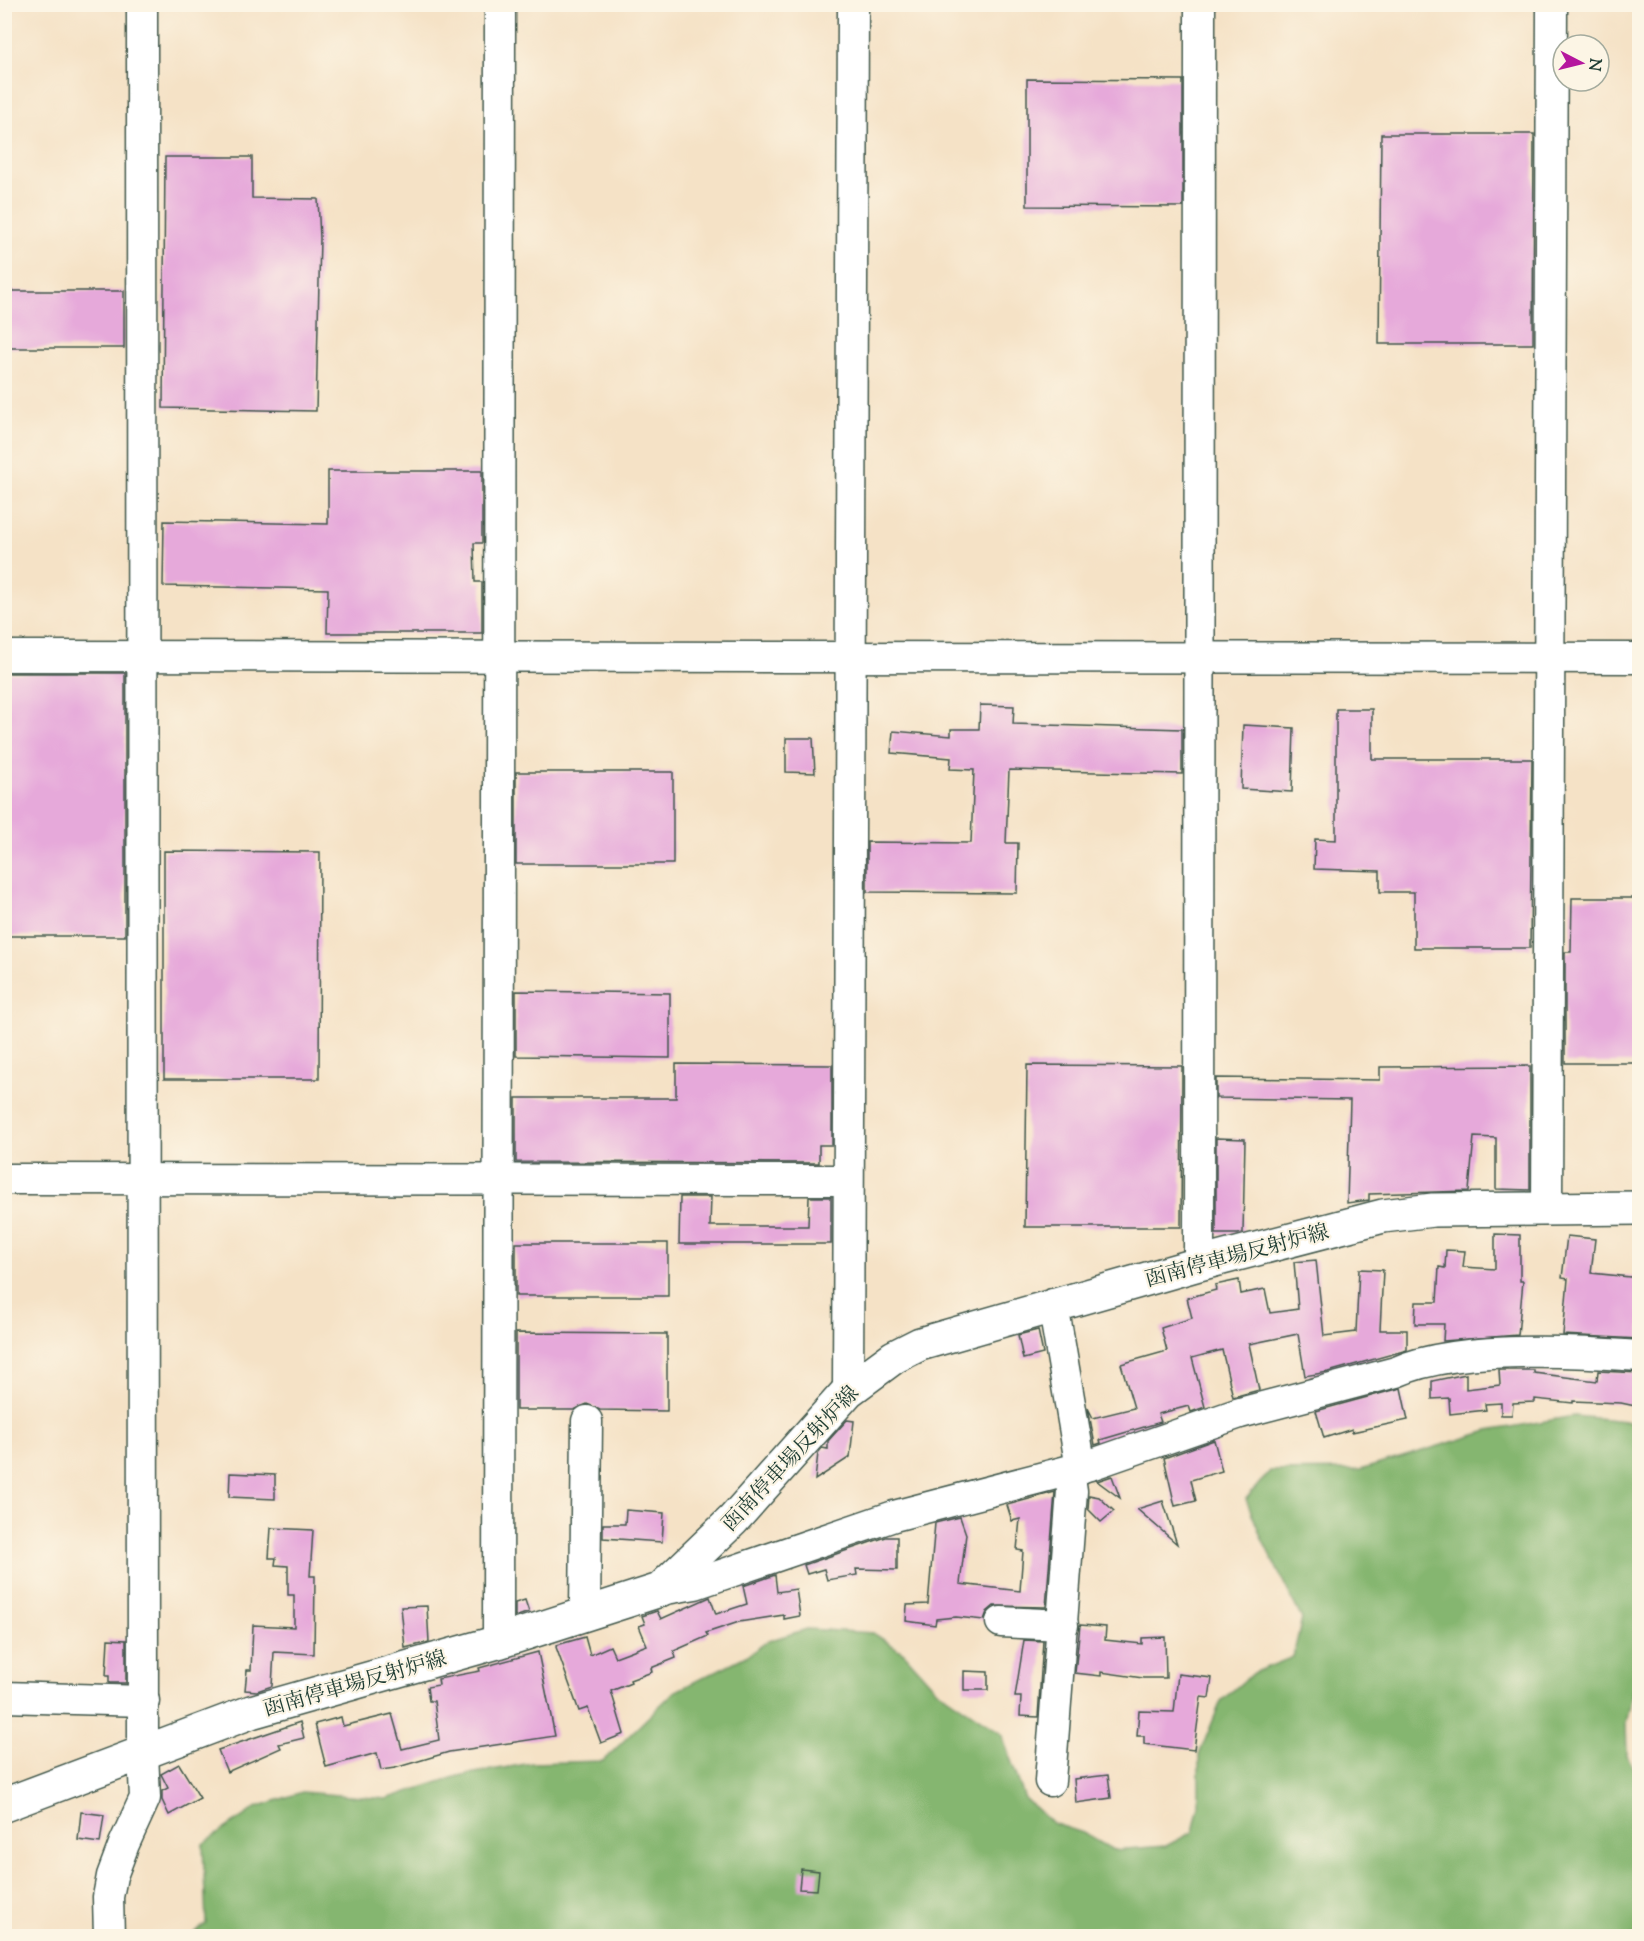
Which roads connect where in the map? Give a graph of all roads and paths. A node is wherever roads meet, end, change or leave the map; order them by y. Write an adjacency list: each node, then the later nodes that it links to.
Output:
1 (142, 4): 7 (street)
2 (500, 4): 8 (street)
3 (853, 4): 9 (street)
4 (1200, 4): 11 (street)
5 (1552, 4): 10 (street)
6 (4, 656): 7 (street)
7 (142, 656): 8 (street); 15 (street)
8 (498, 656): 9 (street); 13 (street)
9 (851, 657): 11 (street); 16 (street)
10 (1551, 657): 11 (street); 12 (street); 18 (street)
11 (1198, 658): 19 (street)
12 (1640, 658)
13 (498, 1178): 15 (street); 16 (street); 29 (street)
14 (4, 1179): 15 (street)
15 (143, 1179): 31 (street)
16 (848, 1180): 22 (street)
17 (1640, 1208): 18 (main road, 函南停車場反射炉線)
18 (1547, 1210): 19 (main road, 函南停車場反射炉線)
19 (1199, 1264): 20 (main road, 函南停車場反射炉線)
20 (1053, 1304): 22 (main road, 函南停車場反射炉線); 24 (street)
21 (1640, 1356): 24 (street)
22 (848, 1390): 25 (main road, 函南停車場反射炉線)
23 (587, 1420): 26 (street)
24 (1075, 1469): 25 (street); 28 (street)
25 (660, 1590): 26 (main road, 函南停車場反射炉線)
26 (585, 1614): 29 (main road, 函南停車場反射炉線)
27 (1001, 1622): 28 (street)
28 (1063, 1625): 33 (street)
29 (498, 1642): 32 (main road, 函南停車場反射炉線)
30 (4, 1697): 31 (street)
31 (144, 1701): 32 (street)
32 (154, 1749): 34 (main road, 函南停車場反射炉線); 35 (street)
33 (1050, 1780)
34 (4, 1805)
35 (109, 1936)

